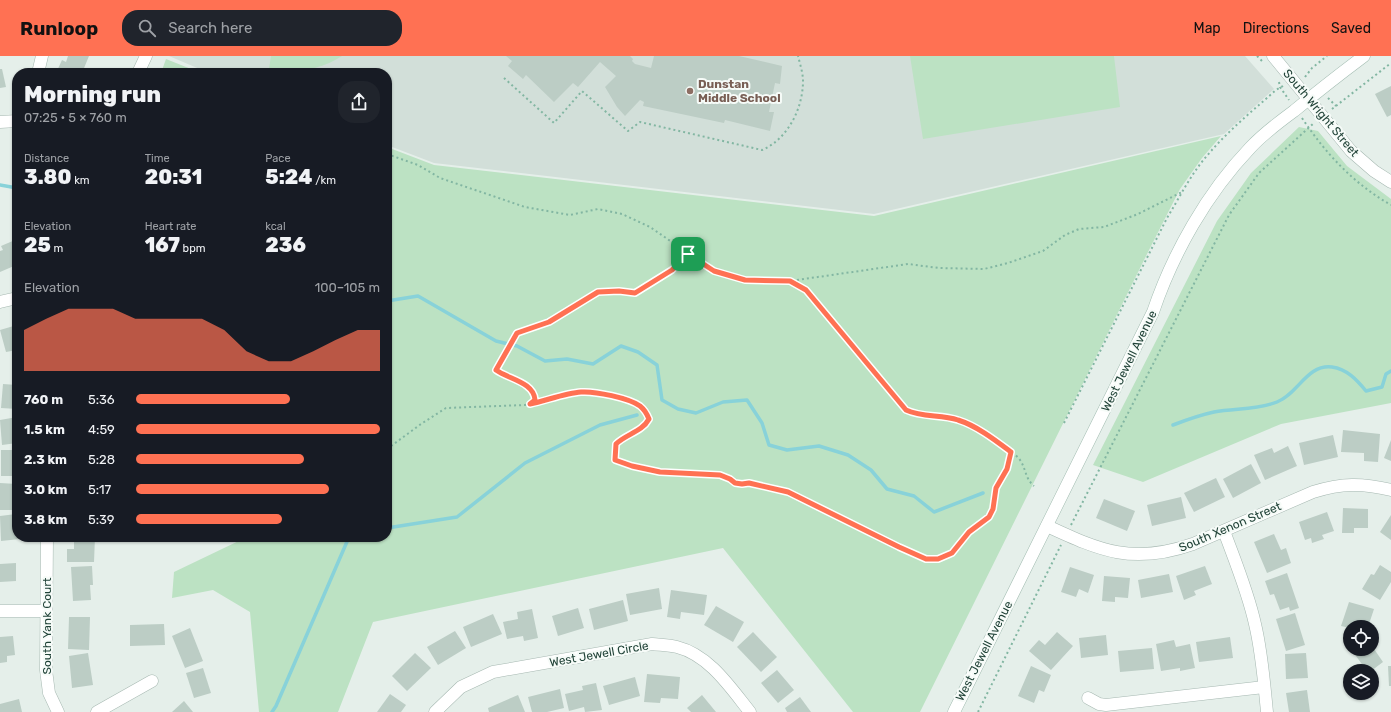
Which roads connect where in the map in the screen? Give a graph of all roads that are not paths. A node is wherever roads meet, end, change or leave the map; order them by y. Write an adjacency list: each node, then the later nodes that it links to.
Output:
1 (42, 56): 5 (street)
2 (146, 56): 6 (street)
3 (1273, 56): 7 (street, South Wright Street)
4 (1364, 56): 7 (street, West Jewell Avenue)
5 (39, 68)
6 (140, 68)
7 (1309, 99): 10 (street, South Wright Street); 14 (street, West Jewell Avenue)
8 (12, 121): 9 (street)
9 (0, 122)
10 (1391, 182)
11 (12, 299): 12 (street)
12 (0, 302)
13 (1391, 490): 15 (street, South Xenon Street)
14 (1047, 526): 15 (street, South Xenon Street); 26 (street, West Jewell Avenue)
15 (1224, 531): 20 (street)
16 (47, 542): 18 (street, South Yank Court)
17 (0, 611): 18 (street)
18 (46, 611): 22 (street, South Yank Court)
19 (152, 681): 23 (street)
20 (1264, 687): 21 (street); 27 (street)
21 (1088, 698)
22 (58, 712)
23 (97, 712)
24 (435, 712): 25 (street, West Jewell Circle)
25 (750, 712)
26 (954, 712)
27 (1267, 712)

